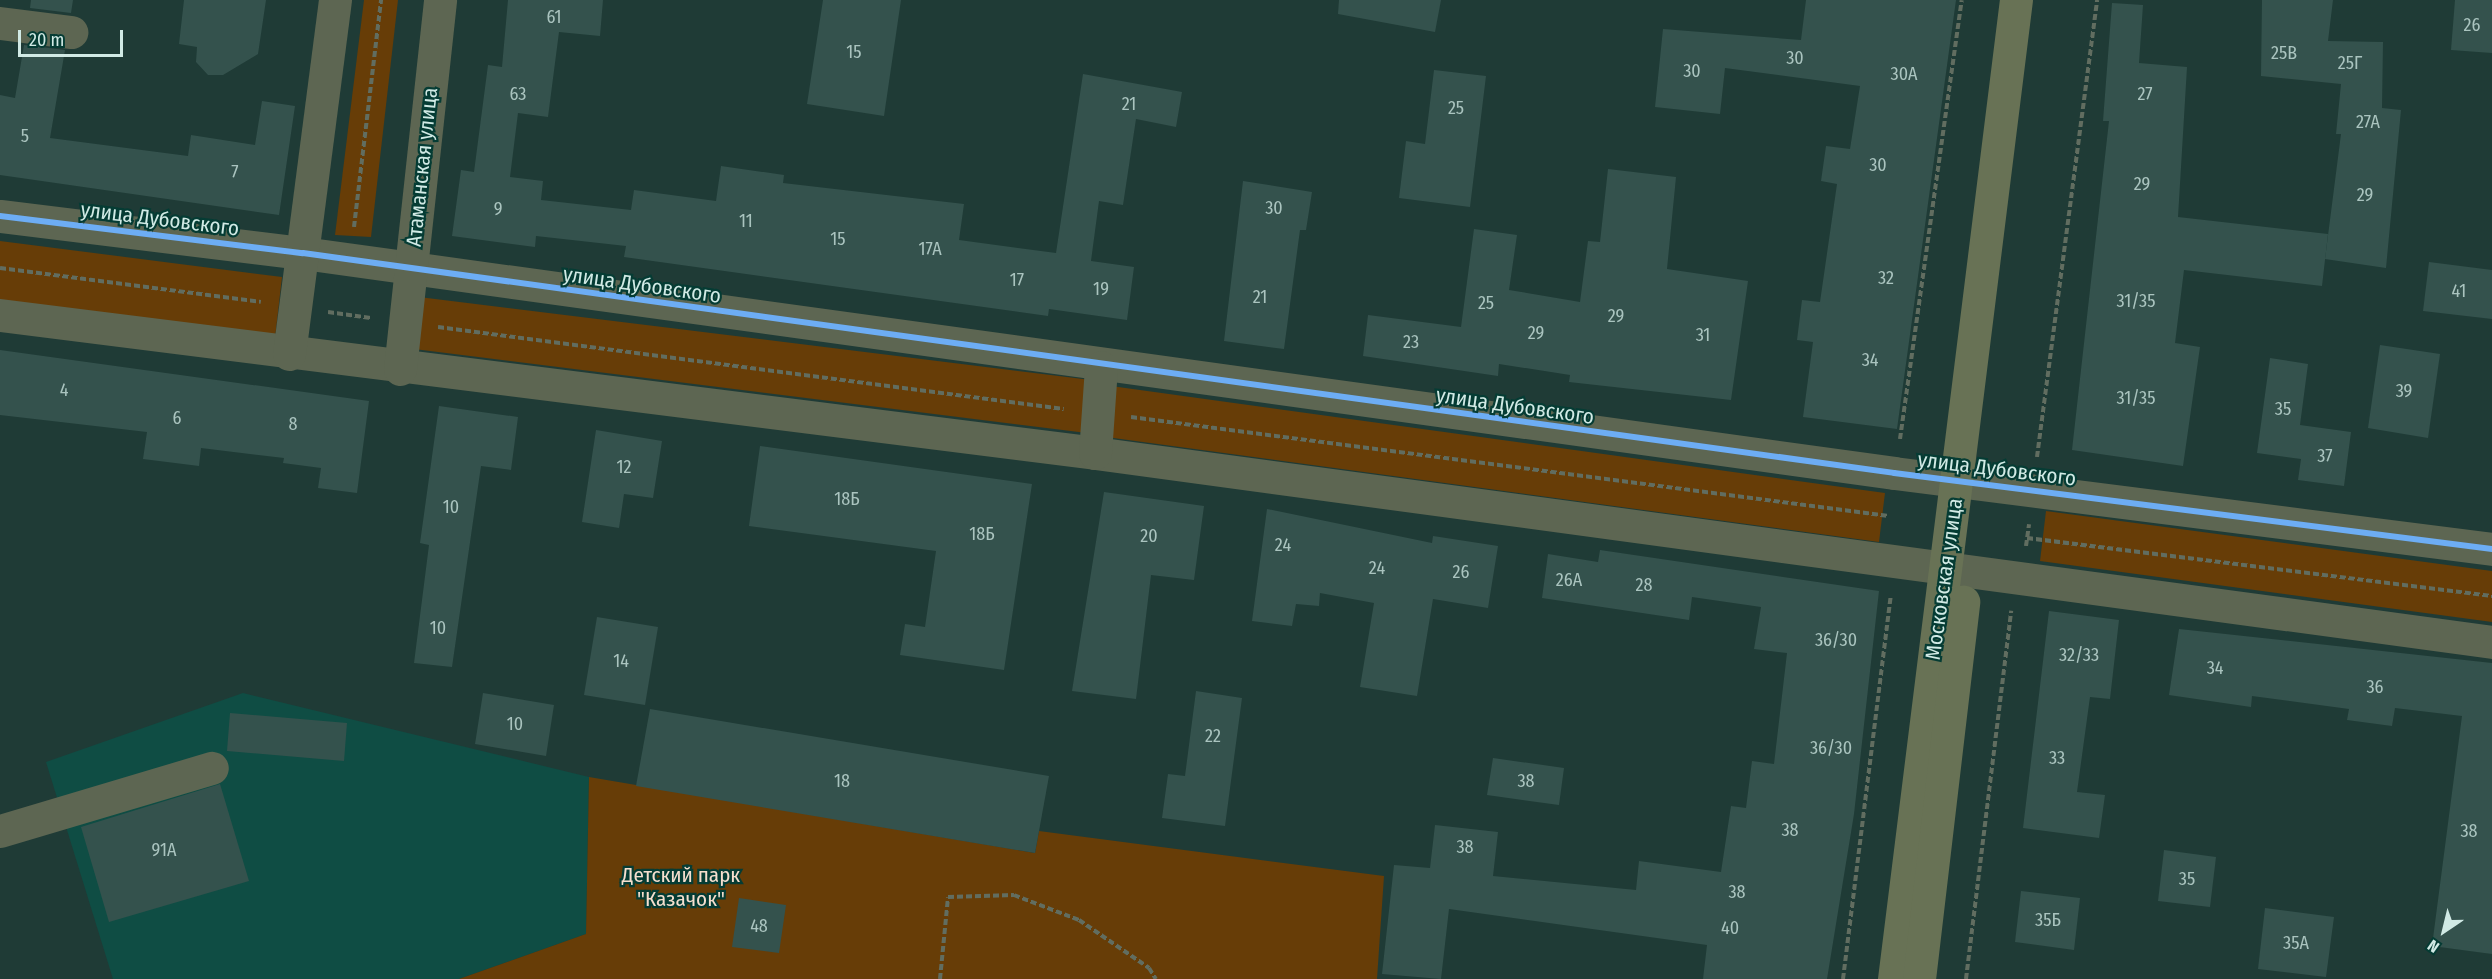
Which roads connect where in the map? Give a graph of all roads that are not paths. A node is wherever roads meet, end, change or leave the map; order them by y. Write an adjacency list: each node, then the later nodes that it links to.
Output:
1 (334, 0): 8 (street)
2 (440, 0): 9 (street, Атаманская улица)
3 (2016, 0): 15 (main road, Московская улица)
4 (2036, 0): 15 (main road, Московская улица)
5 (0, 23): 6 (street)
6 (71, 32)
7 (0, 216): 8 (street, улица Дубовского)
8 (303, 253): 9 (street, улица Дубовского); 11 (street)
9 (411, 268): 12 (street, улица Дубовского); 13 (street, Атаманская улица)
10 (0, 315): 11 (street)
11 (289, 354): 13 (street)
12 (1101, 366): 14 (street); 15 (street, улица Дубовского)
13 (400, 369): 14 (street)
14 (1095, 453): 17 (street)
15 (1967, 482): 16 (street, улица Дубовского); 17 (main road, Московская улица)
16 (2492, 549)
17 (1956, 571): 18 (street); 21 (main road, Московская улица); 22 (main road, Московская улица)
18 (2492, 642)
19 (212, 768): 20 (street)
20 (0, 831)
21 (1894, 979)
22 (1919, 979)

